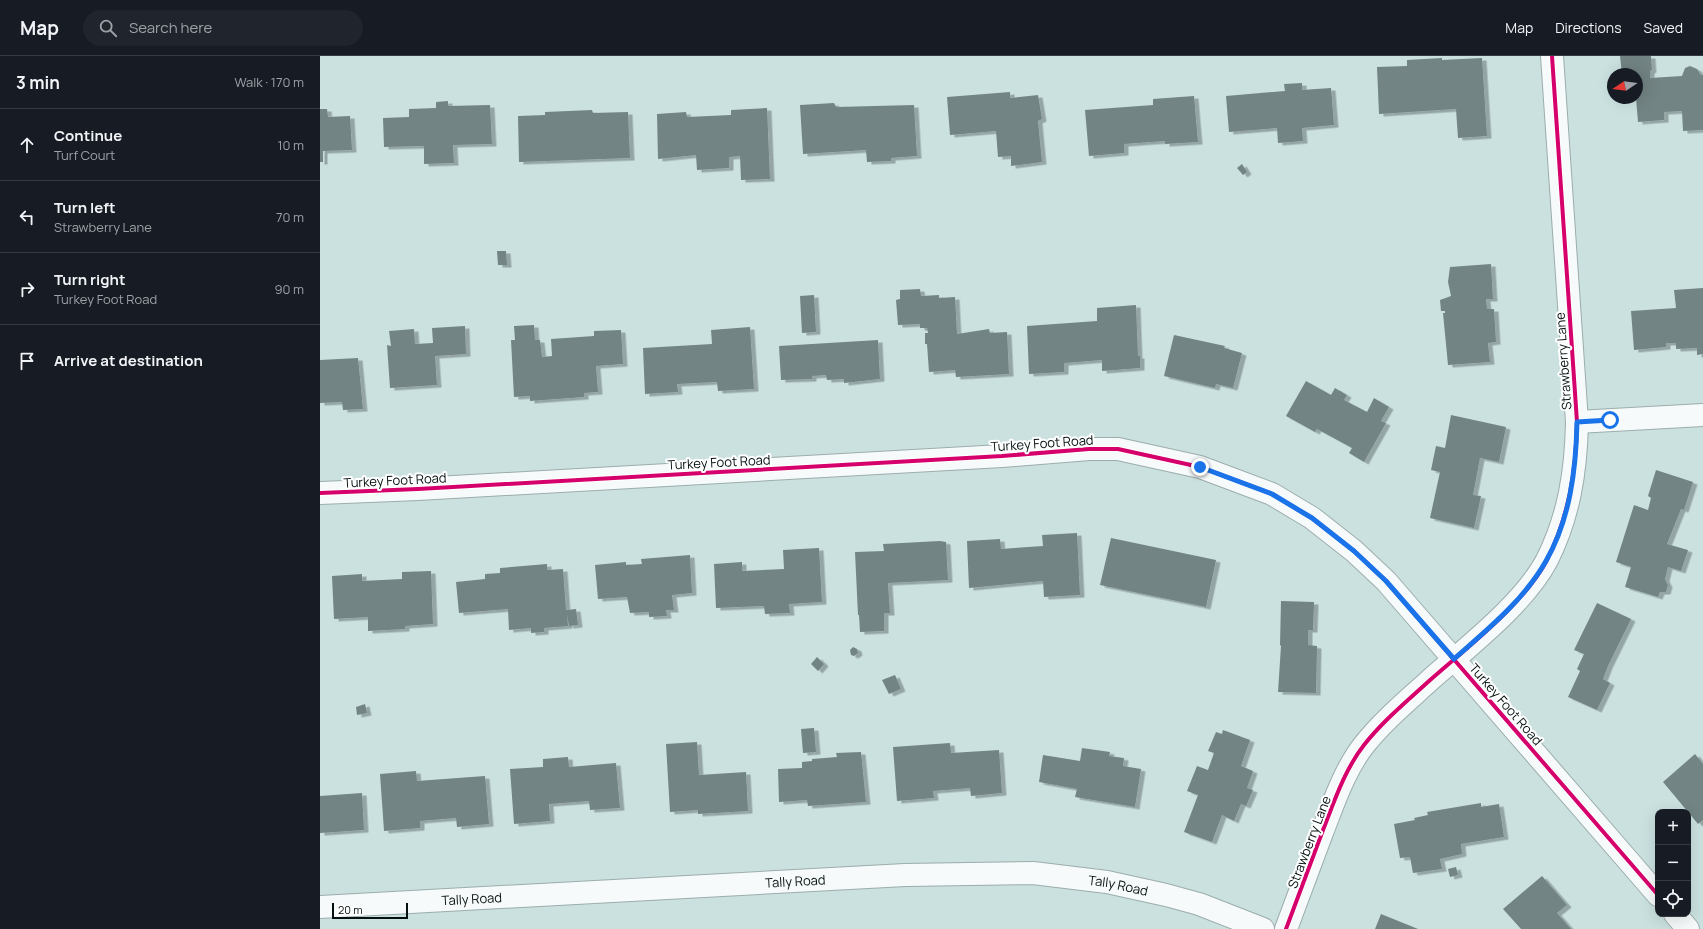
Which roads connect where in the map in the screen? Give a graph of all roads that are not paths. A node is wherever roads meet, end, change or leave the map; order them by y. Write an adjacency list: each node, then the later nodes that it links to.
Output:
1 (1552, 56): 3 (street, Strawberry Lane)
2 (1703, 415): 3 (street)
3 (1577, 422): 5 (street, Strawberry Lane)
4 (320, 493): 5 (street, Turkey Foot Road)
5 (1454, 659): 6 (street, Turkey Foot Road); 10 (street, Strawberry Lane)
6 (1655, 892)
7 (320, 907): 9 (street, Tally Road)
8 (1678, 917): 11 (street)
9 (1263, 929)
10 (1286, 929)
11 (1688, 929)

